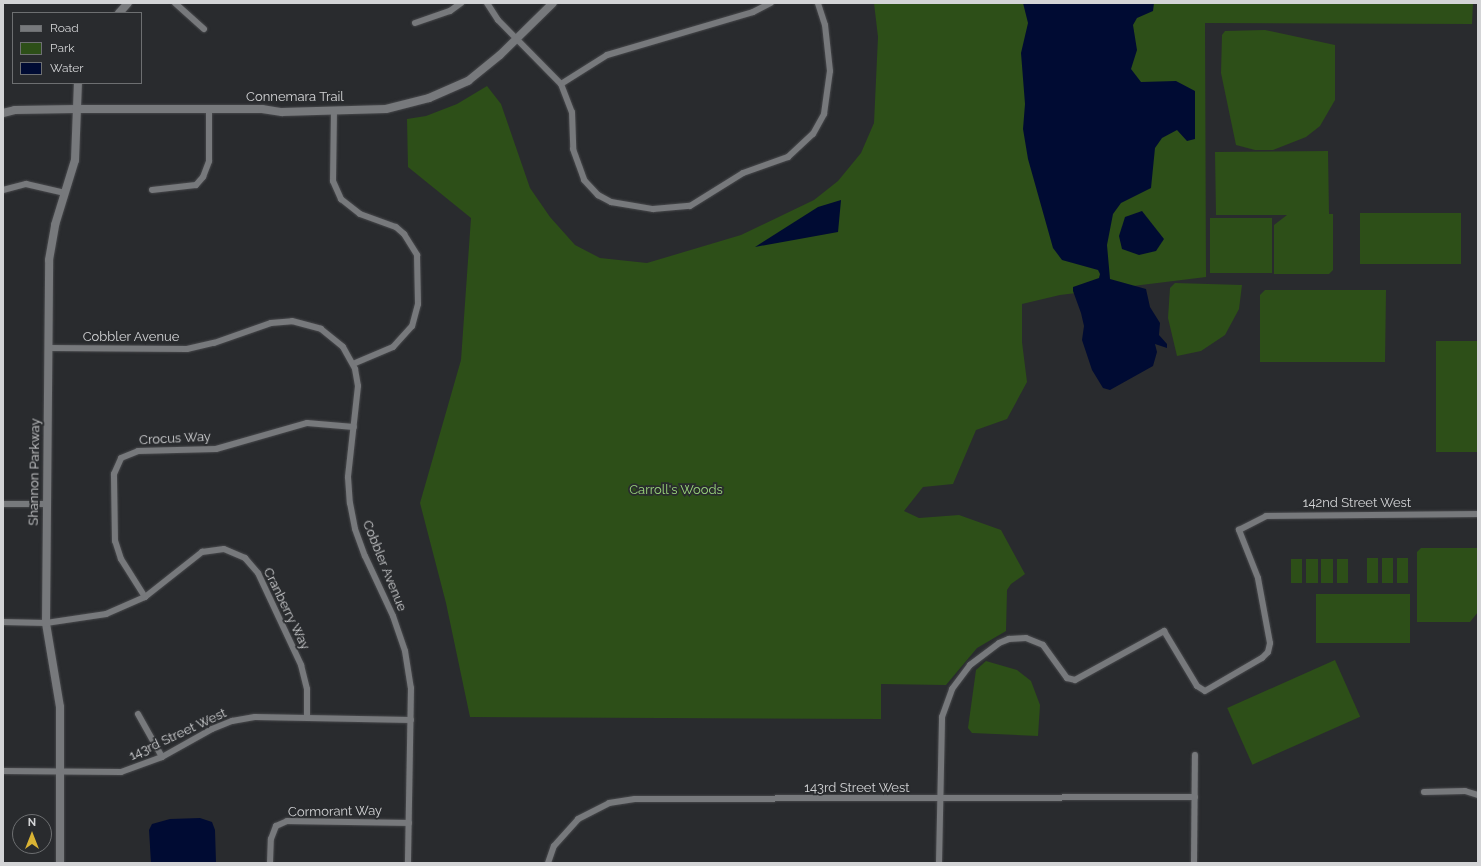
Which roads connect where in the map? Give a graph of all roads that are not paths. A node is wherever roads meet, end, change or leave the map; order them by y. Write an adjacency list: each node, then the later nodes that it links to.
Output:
1 (128, 3): 8 (street)
2 (175, 3): 10 (street)
3 (460, 3): 9 (street)
4 (487, 3): 11 (street)
5 (553, 3): 11 (street, Connemara Trail)
6 (771, 3): 13 (street)
7 (818, 3): 13 (street)
8 (120, 12)
9 (416, 23)
10 (204, 29)
11 (516, 40): 13 (street); 16 (street, Connemara Trail)
12 (78, 84): 14 (street, Shannon Parkway)
13 (561, 84)
14 (76, 109): 15 (street, Connemara Trail); 17 (street, Connemara Trail); 20 (street, Shannon Parkway)
15 (209, 109): 16 (street, Connemara Trail); 19 (street)
16 (334, 110): 22 (street)
17 (3, 113)
18 (3, 190): 20 (street)
19 (152, 190)
20 (65, 193): 21 (street, Shannon Parkway)
21 (48, 348): 22 (street, Cobbler Avenue); 25 (street, Shannon Parkway)
22 (353, 364): 23 (street, Cobbler Avenue)
23 (354, 427): 27 (street, Crocus Way); 32 (street, Cobbler Avenue)
24 (3, 504): 25 (street)
25 (46, 504): 29 (street, Shannon Parkway)
26 (1478, 514): 40 (street, 142nd Street West)
27 (145, 597): 29 (street, Cranberry Way); 31 (street, Cranberry Way)
28 (3, 622): 29 (street, Cranberry Way)
29 (46, 623): 36 (street, Shannon Parkway)
30 (138, 714): 34 (street)
31 (307, 718): 32 (street, 143rd Street West); 34 (street, 143rd Street West)
32 (411, 720): 41 (street, Cobbler Avenue)
33 (1195, 755): 39 (street)
34 (162, 757): 36 (street, 143rd Street West)
35 (3, 771): 36 (street, 143rd Street West)
36 (62, 772): 42 (street, Shannon Parkway)
37 (1424, 792): 38 (street)
38 (1478, 795)
39 (1195, 797): 40 (street, 143rd Street West); 47 (street)
40 (941, 799): 45 (street, 143rd Street West); 46 (street)
41 (409, 822): 43 (street, Cormorant Way); 44 (street, Cobbler Avenue)
42 (60, 863)
43 (270, 863)
44 (408, 863)
45 (548, 863)
46 (940, 863)
47 (1194, 863)

